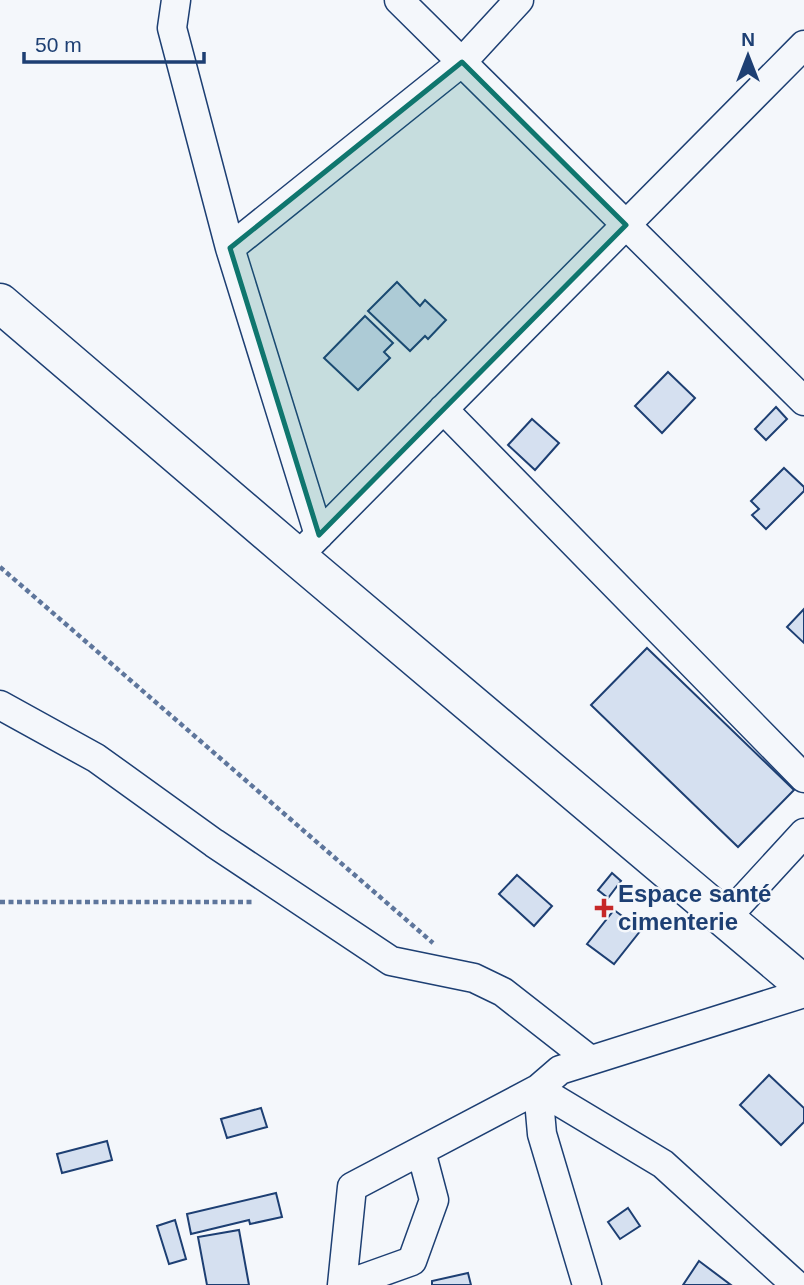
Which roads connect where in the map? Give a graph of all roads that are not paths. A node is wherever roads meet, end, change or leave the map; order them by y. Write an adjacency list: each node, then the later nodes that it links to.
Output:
1 (176, 0): 7 (street)
2 (400, 0): 5 (street)
3 (519, 0): 5 (street)
4 (804, 45): 6 (street)
5 (462, 62): 6 (street); 7 (street)
6 (626, 225): 9 (street); 10 (street)
7 (230, 248): 11 (street)
8 (0, 303): 11 (highway)
9 (804, 401)
10 (443, 409): 11 (street); 13 (street)
11 (308, 546): 15 (highway)
12 (0, 705): 18 (street)
13 (804, 778)
14 (804, 833): 15 (street)
15 (725, 919): 16 (highway)
16 (804, 985)
17 (804, 993): 18 (street)
18 (590, 1060): 19 (street)
19 (538, 1089): 20 (street); 22 (street); 23 (street)
20 (421, 1151): 21 (street); 21 (street)
21 (343, 1285)
22 (587, 1285)
23 (796, 1285)

